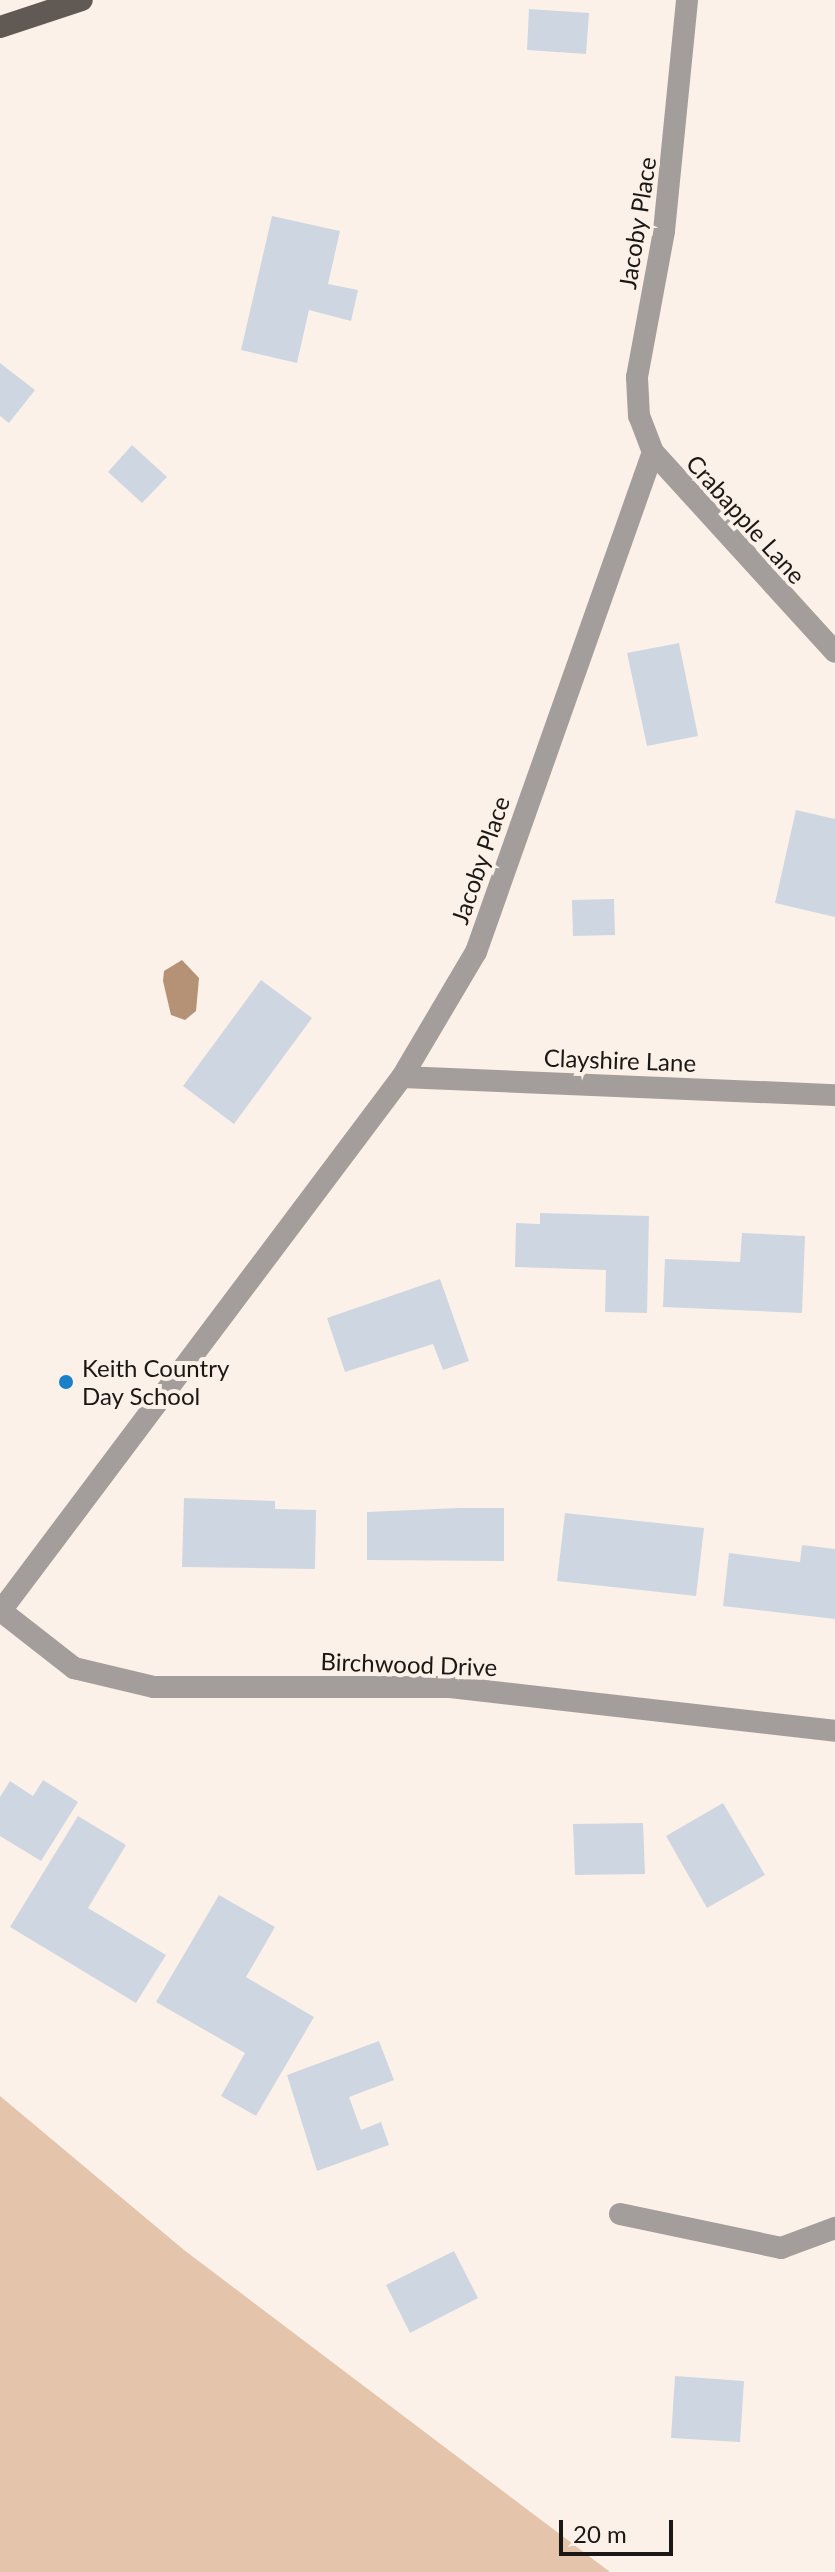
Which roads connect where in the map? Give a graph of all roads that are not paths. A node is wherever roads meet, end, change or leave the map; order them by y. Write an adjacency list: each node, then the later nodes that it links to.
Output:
1 (82, 0): 3 (main road)
2 (687, 0): 4 (street, Jacoby Place)
3 (0, 27)
4 (653, 452): 5 (street, Crabapple Lane); 6 (street, Jacoby Place)
5 (835, 652)
6 (402, 1077): 7 (street, Clayshire Lane); 8 (street, Jacoby Place)
7 (835, 1095)
8 (1, 1612): 9 (street, Birchwood Drive)
9 (835, 1731)
10 (620, 2214): 11 (street)
11 (835, 2228)

